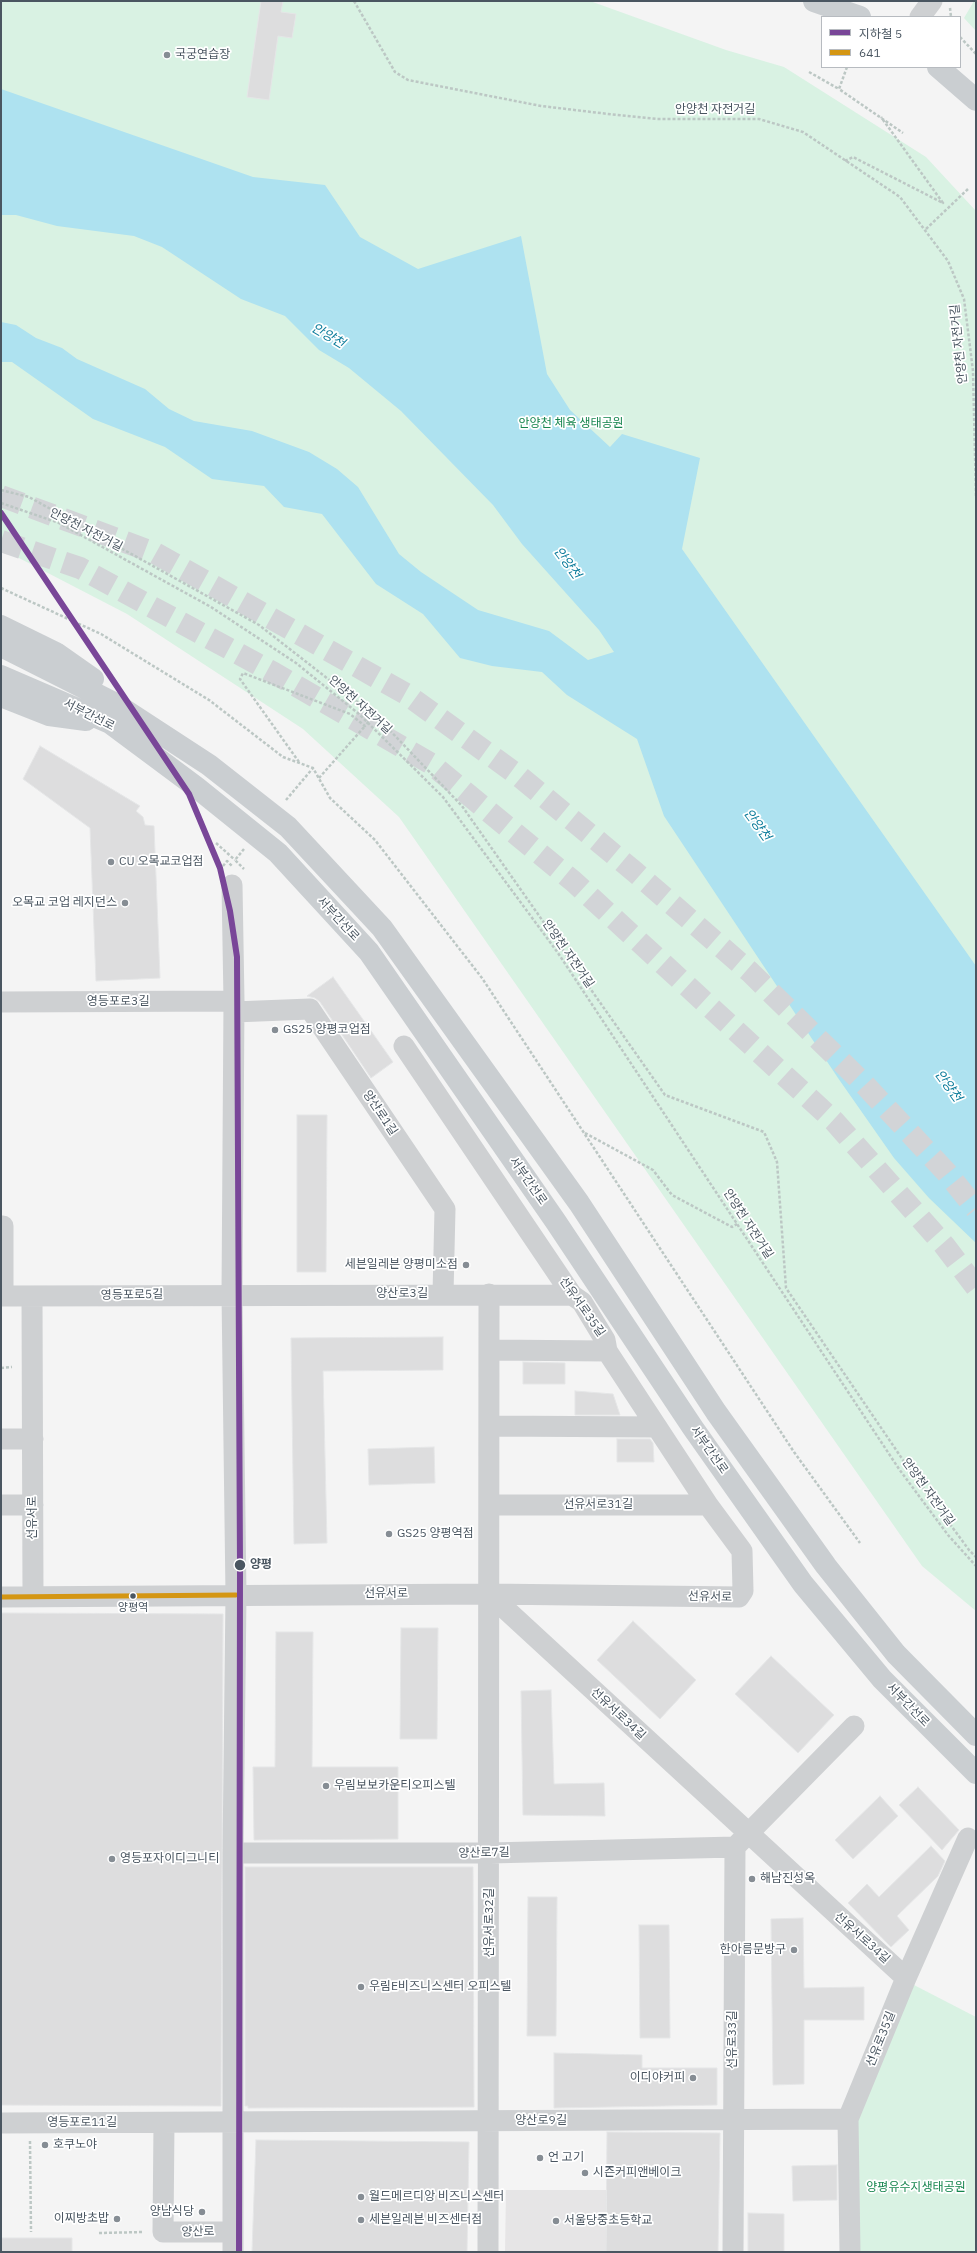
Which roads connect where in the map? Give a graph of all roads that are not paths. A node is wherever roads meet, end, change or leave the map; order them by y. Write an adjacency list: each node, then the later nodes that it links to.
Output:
1 (814, 1): 3 (main road)
2 (941, 4): 4 (street)
3 (857, 16)
4 (922, 16)
5 (939, 68): 6 (main road)
6 (976, 100)
7 (1, 626): 11 (main road)
8 (1, 646): 11 (main road, 서부간선로)
9 (1, 676): 11 (main road, 서부간선로)
10 (1, 696): 11 (main road)
11 (112, 713): 39 (main road, 서부간선로); 40 (main road, 서부간선로)
12 (232, 885): 14 (street, 양산로)
13 (1, 1002): 14 (street, 영등포로3길)
14 (234, 1006): 17 (street, 양산로); 18 (street, 양산로1길)
15 (404, 1046): 20 (street, 선유서로35길)
16 (2, 1226): 21 (street, 영등포로5길)
17 (232, 1294): 18 (street, 양산로3길); 22 (street, 영등포로5길); 34 (street, 양산로)
18 (443, 1294): 19 (street, 양산로3길)
19 (489, 1294): 20 (street, 양산로3길); 23 (street)
20 (572, 1295): 24 (street, 선유서로35길)
21 (2, 1296): 22 (street, 영등포로5길)
22 (32, 1296): 28 (street)
23 (489, 1350): 24 (street); 25 (street)
24 (607, 1351): 26 (street, 선유서로35길)
25 (489, 1426): 26 (street); 31 (street)
26 (657, 1427): 32 (street, 선유서로35길)
27 (1, 1439): 28 (street)
28 (33, 1439): 30 (street, 선유서로)
29 (1, 1505): 30 (street)
30 (33, 1505): 35 (street, 선유서로)
31 (489, 1505): 32 (street, 선유서로31길); 33 (street)
32 (708, 1505): 37 (street, 선유서로35길)
33 (489, 1594): 34 (street, 선유서로); 37 (street, 선유서로); 42 (street, 선유서로34길); 44 (street, 선유서로32길)
34 (236, 1595): 35 (street, 선유서로); 43 (street, 양산로)
35 (33, 1596): 36 (street, 선유서로)
36 (1, 1597)
37 (739, 1597)
38 (854, 1726): 42 (street)
39 (976, 1735)
40 (972, 1771)
41 (968, 1838): 45 (street, 선유로35길)
42 (741, 1840): 44 (street, 양산로7길); 45 (street, 선유서로34길); 46 (street, 선유로33길)
43 (233, 1853): 44 (street, 양산로7길); 51 (street, 양산로)
44 (490, 1853): 48 (street, 선유서로32길)
45 (906, 1978): 47 (street, 선유로35길)
46 (733, 2119): 47 (street, 양산로9길); 48 (street, 양산로9길); 55 (street, 선유로33길)
47 (848, 2119): 56 (street, 선유로35길)
48 (490, 2122): 51 (street, 양산로9길); 54 (street, 선유서로32길)
49 (1, 2123): 50 (street, 영등포로11길)
50 (164, 2123): 51 (street, 영등포로11길); 52 (street, 양산로)
51 (233, 2123): 52 (street, 양산로)
52 (233, 2232): 53 (street, 양산로)
53 (232, 2252)
54 (488, 2252)
55 (733, 2252)
56 (850, 2252)

